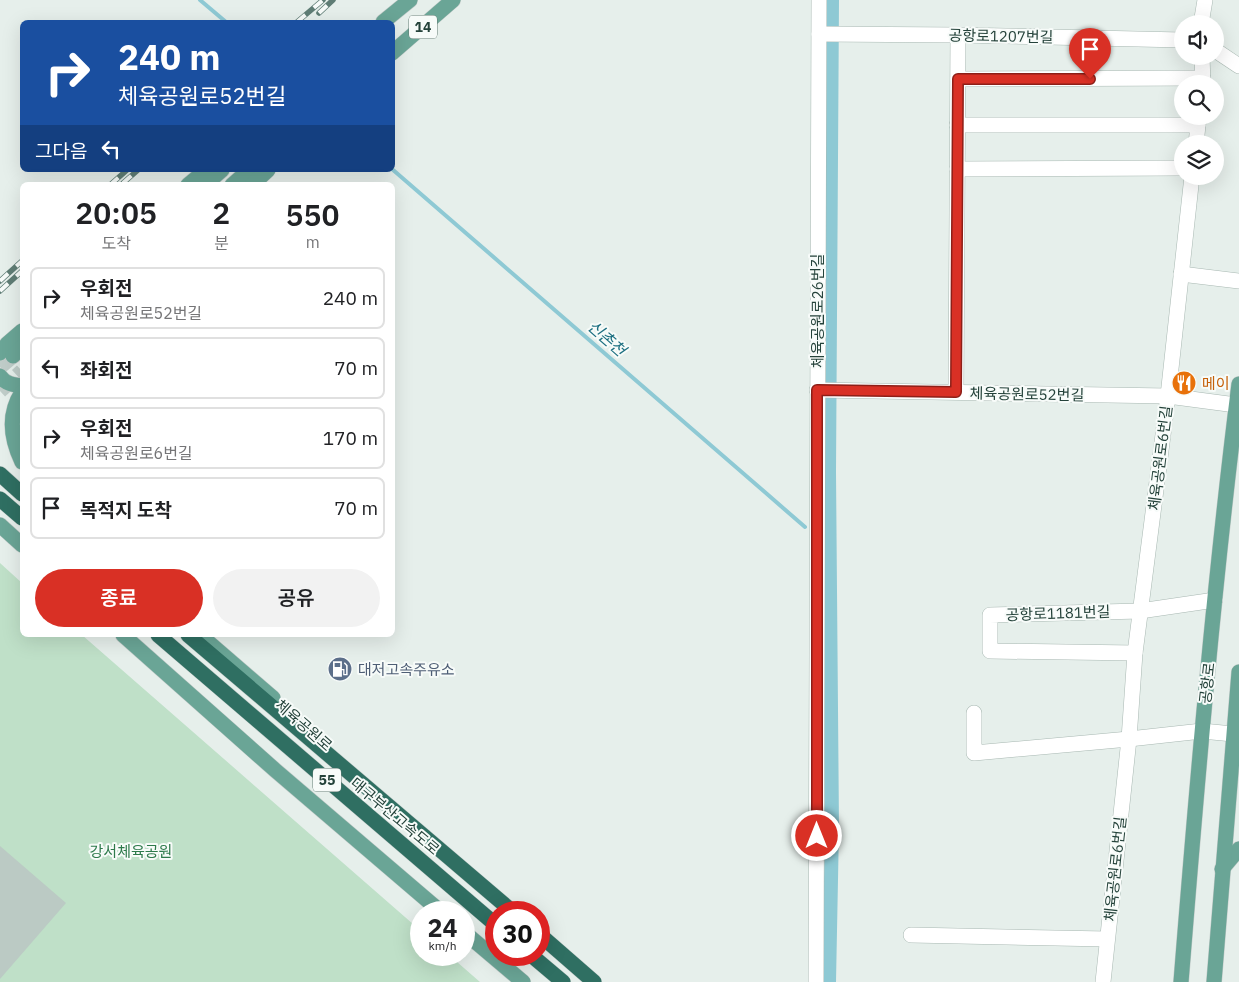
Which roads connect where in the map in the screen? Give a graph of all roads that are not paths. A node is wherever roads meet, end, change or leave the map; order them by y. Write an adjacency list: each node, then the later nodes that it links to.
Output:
1 (410, 0): 6 (main road, 14)
2 (453, 0): 10 (main road, 14)
3 (819, 0): 7 (street, 체육공원로26번길)
4 (1205, 0): 5 (street)
5 (1202, 15)
6 (385, 20)
7 (819, 34): 8 (street, 공항로1207번길); 35 (street, 체육공원로26번길)
8 (958, 35): 9 (street, 공항로1207번길); 13 (street)
9 (1174, 40)
10 (395, 50)
11 (1224, 56): 12 (street)
12 (1239, 66)
13 (958, 79): 14 (street); 16 (street)
14 (1174, 81)
15 (1174, 121): 16 (street)
16 (958, 125): 18 (street)
17 (1174, 168): 18 (street)
18 (957, 169): 36 (street)
19 (204, 172): 23 (main road)
20 (220, 172): 24 (main road)
21 (247, 172): 25 (main road)
22 (266, 172): 26 (main road)
23 (192, 182)
24 (208, 182)
25 (235, 182)
26 (255, 182)
27 (1191, 185): 28 (street, 체육공원로6번길)
28 (1181, 274): 29 (street); 38 (street, 체육공원로6번길)
29 (1239, 280)
30 (20, 334): 31 (main road)
31 (7, 351)
32 (0, 376): 34 (main road)
33 (1239, 384): 39 (main road, 공항로)
34 (20, 386)
35 (817, 390): 36 (street, 체육공원로52번길); 79 (street, 체육공원로26번길)
36 (956, 392): 38 (street, 체육공원로52번길)
37 (20, 395): 40 (main road)
38 (1168, 396): 39 (street, 체육공원로52번길); 52 (street, 체육공원로6번길)
39 (1236, 405): 51 (main road, 공항로)
40 (20, 457)
41 (0, 468): 43 (main road)
42 (0, 474): 44 (highway)
43 (20, 485)
44 (20, 492)
45 (0, 499): 46 (highway)
46 (20, 516)
47 (0, 525): 49 (main road)
48 (0, 535): 50 (main road)
49 (20, 543)
50 (20, 552)
51 (1215, 600): 52 (street, 공항로1181번길); 60 (main road, 공항로)
52 (1140, 611): 57 (street, 체육공원로6번길); 57 (street, 공항로1181번길)
53 (125, 637): 65 (main road)
54 (160, 637): 68 (highway, 대구부산고속도로 / 55)
55 (190, 637): 66 (highway, 대구부산고속도로 / 55)
56 (202, 637): 67 (main road, 체육공원로)
57 (1135, 654): 62 (street, 체육공원로6번길)
58 (1239, 672): 61 (main road, 공항로)
59 (974, 713): 62 (street)
60 (1202, 731): 61 (street); 62 (street); 81 (main road, 공항로)
61 (1233, 734): 64 (main road, 공항로)
62 (1129, 740): 71 (street, 체육공원로6번길)
63 (1239, 849): 64 (main road)
64 (1222, 869): 82 (main road, 공항로)
65 (429, 901)
66 (500, 901)
67 (509, 901)
68 (485, 916)
69 (911, 935): 71 (street, 체육공원로6번길)
70 (550, 936): 78 (main road)
71 (1107, 939): 80 (street, 체육공원로6번길)
72 (475, 941): 75 (main road)
73 (550, 944): 77 (highway)
74 (544, 966): 76 (highway)
75 (523, 982)
76 (563, 982)
77 (594, 982)
78 (603, 982)
79 (816, 982)
80 (1103, 982)
81 (1181, 982)
82 (1214, 982)

